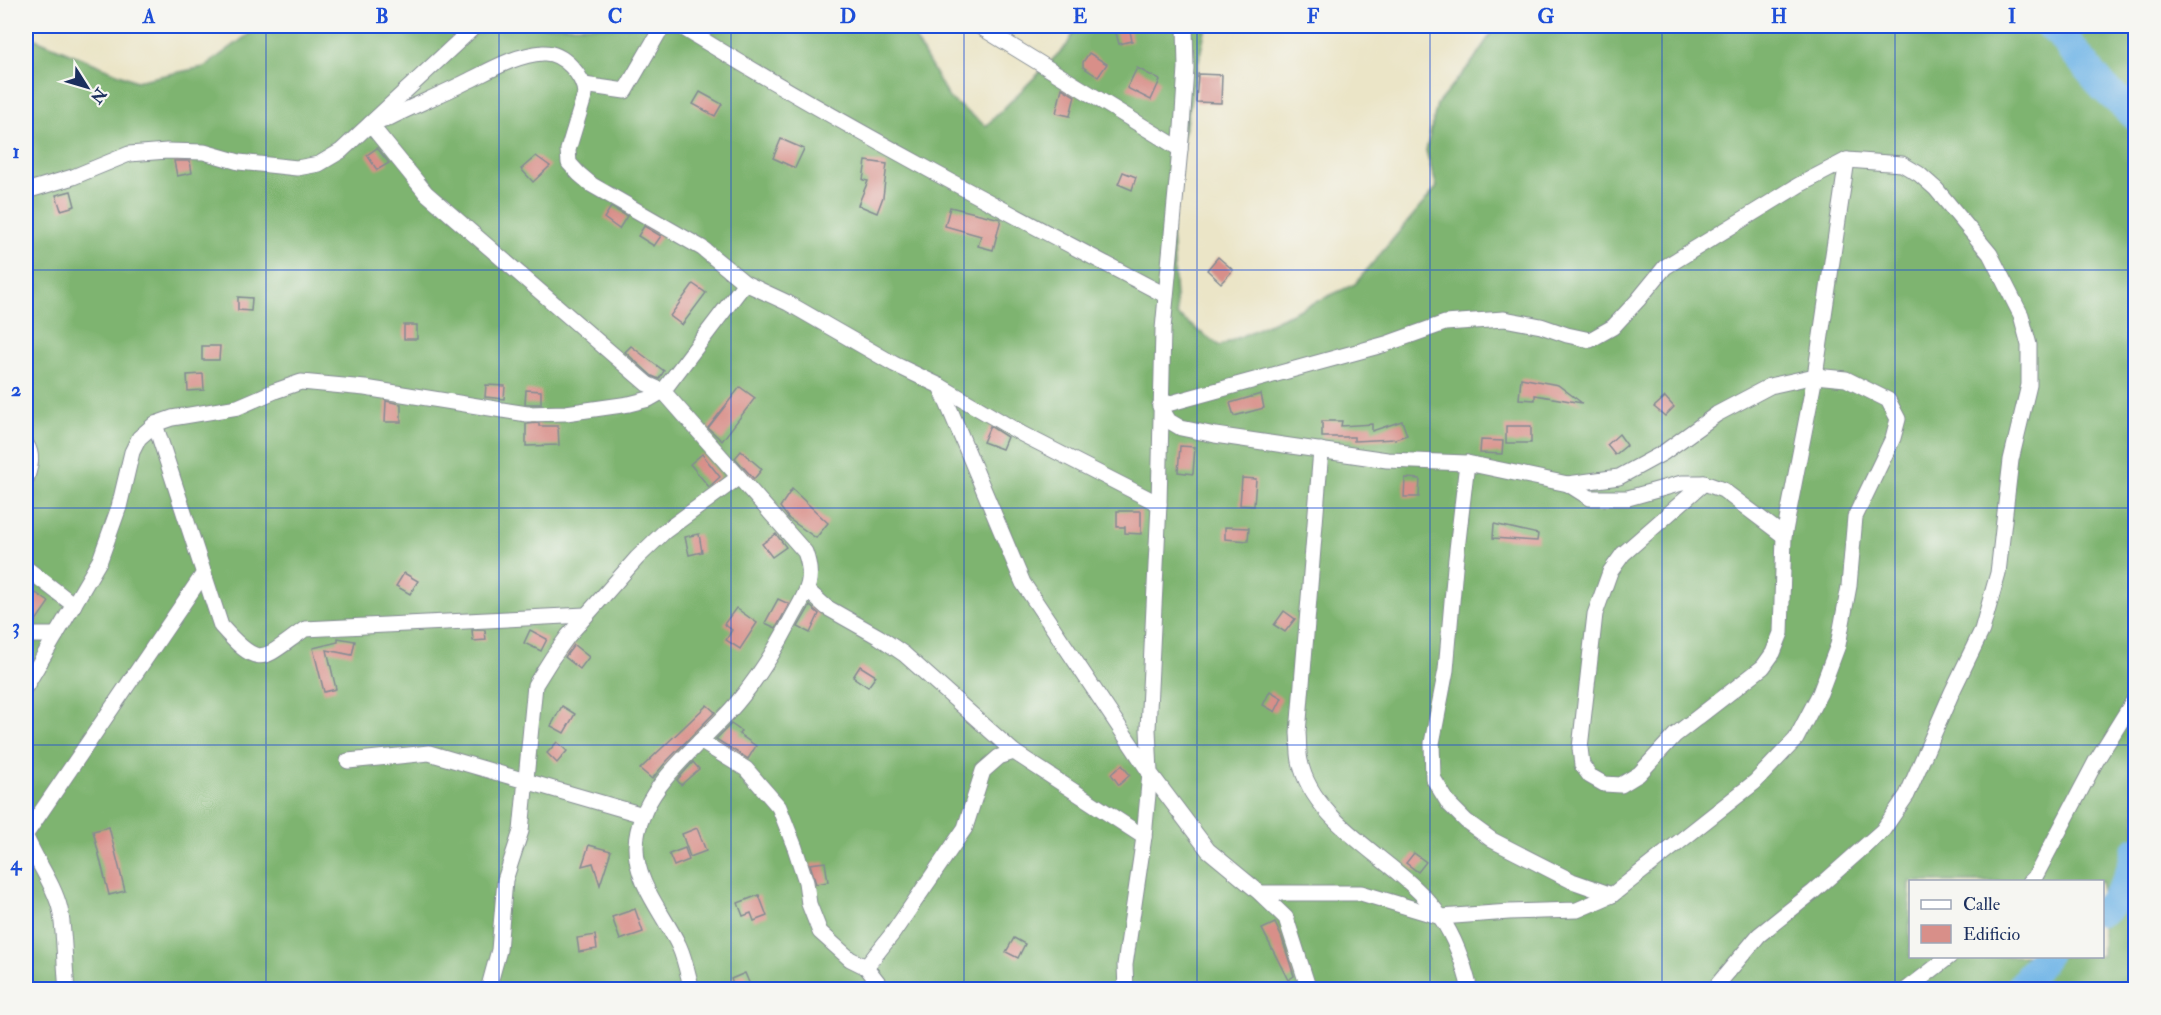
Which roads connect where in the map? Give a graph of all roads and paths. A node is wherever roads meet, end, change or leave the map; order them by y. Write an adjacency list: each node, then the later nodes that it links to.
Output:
1 (474, 26): 7 (street)
2 (666, 26): 6 (street)
3 (680, 26): 12 (street)
4 (979, 26): 8 (street)
5 (1185, 26): 8 (street)
6 (584, 85): 7 (street); 11 (street)
7 (370, 124): 10 (street); 15 (street)
8 (1180, 149): 12 (street)
9 (1846, 160): 13 (street); 16 (street); 57 (street)
10 (26, 191)
11 (745, 283): 14 (street); 15 (street)
12 (1165, 295): 16 (street)
13 (1815, 376): 24 (street); 26 (street); 46 (street)
14 (940, 386): 25 (street); 39 (street)
15 (663, 391): 17 (street); 21 (street)
16 (1160, 406): 19 (street); 25 (street)
17 (155, 424): 28 (street); 30 (street)
18 (26, 444): 22 (street)
19 (1321, 450): 20 (street); 47 (street)
20 (1467, 463): 24 (street); 46 (street)
21 (739, 477): 29 (street); 31 (street)
22 (26, 480)
23 (1704, 483): 24 (street); 26 (street); 26 (street)
24 (1568, 484)
25 (1159, 504): 39 (street)
26 (1784, 536)
27 (26, 568): 30 (street)
28 (204, 573): 31 (street); 42 (street)
29 (807, 590): 36 (street); 37 (street)
30 (74, 605): 33 (street)
31 (585, 615): 40 (street)
32 (26, 635): 33 (street)
33 (56, 635): 34 (street)
34 (26, 686)
35 (2136, 697): 44 (street)
36 (700, 741): 41 (street); 49 (street)
37 (1014, 752): 43 (street); 49 (street)
38 (348, 761): 40 (street)
39 (1150, 773): 43 (street); 45 (street)
40 (527, 782): 41 (street); 51 (street)
41 (643, 815): 52 (street)
42 (26, 835): 50 (street)
43 (1144, 837): 54 (street)
44 (2032, 880)
45 (1260, 893): 47 (street); 55 (street)
46 (1612, 895): 47 (street)
47 (1441, 917): 56 (street)
48 (1949, 958): 58 (street)
49 (866, 967): 53 (street)
50 (67, 990)
51 (488, 990)
52 (692, 990)
53 (884, 990)
54 (1126, 990)
55 (1309, 990)
56 (1470, 990)
57 (1713, 990)
58 (1906, 990)

